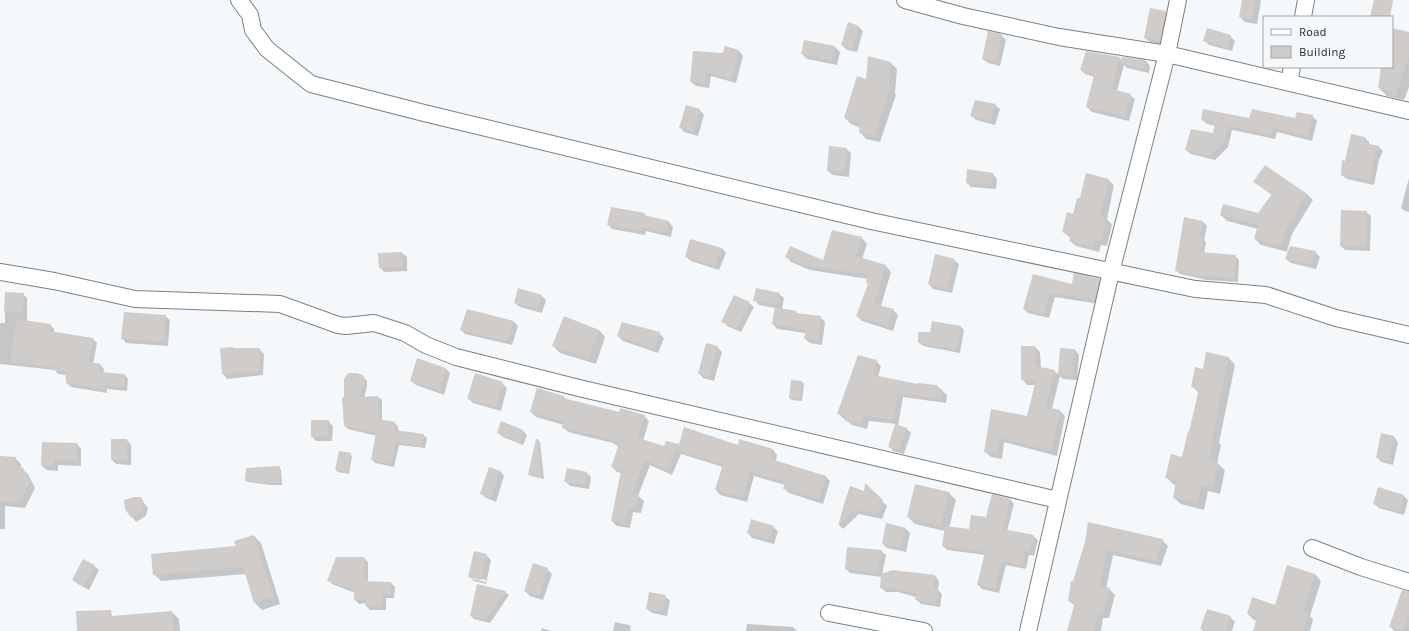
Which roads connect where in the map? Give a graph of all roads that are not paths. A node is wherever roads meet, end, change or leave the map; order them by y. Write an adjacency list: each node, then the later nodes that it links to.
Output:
1 (239, 0): 11 (street)
2 (905, 0): 6 (street)
3 (1178, 0): 6 (street)
4 (1306, 0): 5 (street)
5 (1303, 16)
6 (1167, 54): 8 (street); 11 (street)
7 (1292, 68): 8 (street)
8 (1289, 83): 9 (street)
9 (1409, 111)
10 (0, 272): 13 (street)
11 (1111, 272): 12 (street); 13 (street)
12 (1409, 335)
13 (1058, 500): 18 (street)
14 (1312, 548): 15 (street)
15 (1409, 582)
16 (829, 613): 17 (street)
17 (924, 631)
18 (1028, 631)

